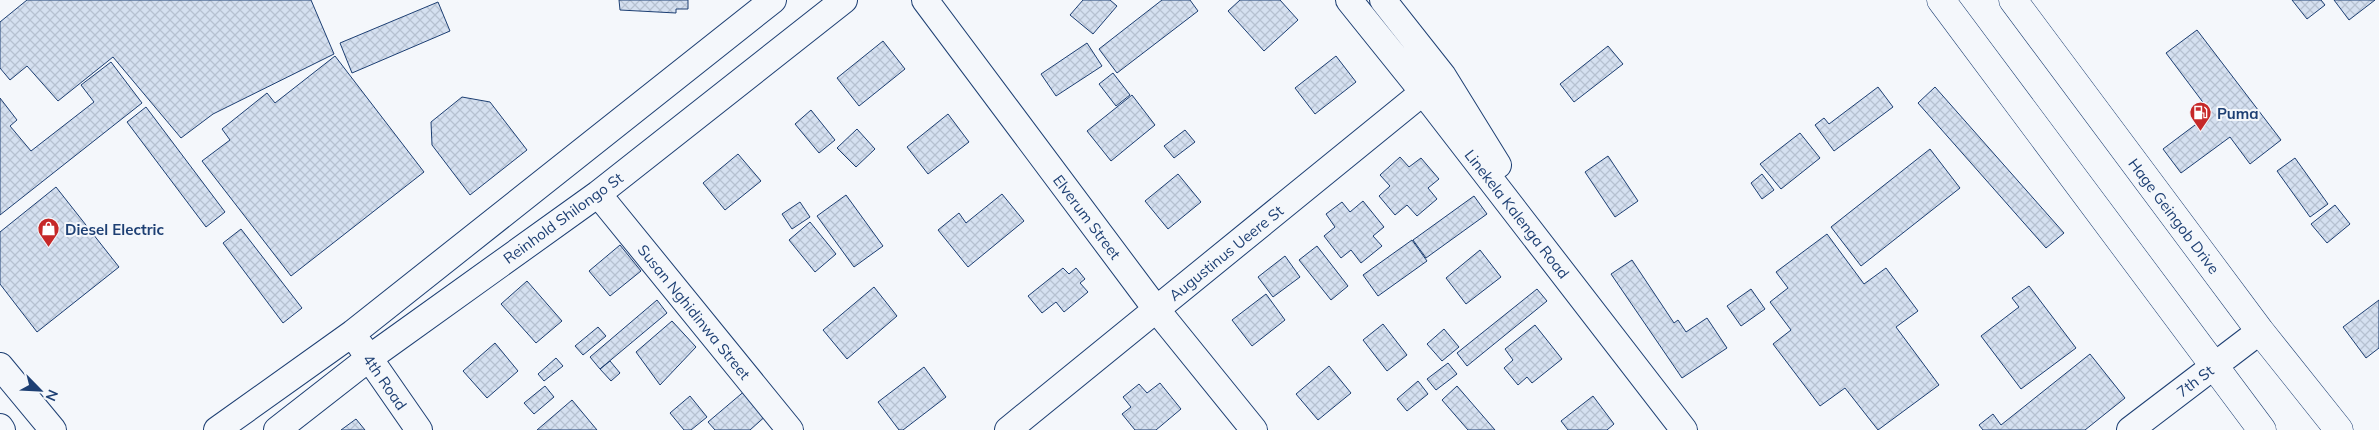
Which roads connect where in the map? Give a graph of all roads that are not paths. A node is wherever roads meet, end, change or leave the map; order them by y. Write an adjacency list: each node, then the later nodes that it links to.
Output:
1 (773, 0): 14 (street)
2 (844, 0): 10 (street, Reinhold Shilongo St)
3 (924, 0): 12 (street, Elverum Street)
4 (1349, 0): 9 (street, Linekela Kalenga Road)
5 (1384, 0): 8 (street)
6 (1941, 0): 17 (highway)
7 (2013, 0): 13 (highway, Hage Geingob Drive)
8 (1443, 76): 9 (street, Augustinus Ueere St); 11 (street)
9 (1423, 92): 11 (street, Linekela Kalenga Road); 12 (street, Augustinus Ueere St)
10 (598, 194): 15 (street, Reinhold Shilongo St); 24 (street, Susan Nghidinwa Street)
11 (1566, 277): 27 (street, Linekela Kalenga Road)
12 (1156, 309): 25 (street, Augustinus Ueere St); 26 (street, Elverum Street)
13 (2260, 331): 17 (street, 7th St); 30 (highway, Hage Geingob Drive)
14 (354, 333): 15 (street, 4th Road); 21 (street)
15 (368, 359): 22 (street, Reinhold Shilongo St); 23 (street, 4th Road)
16 (0, 366): 20 (street)
17 (2215, 366): 28 (street, 7th St); 29 (highway)
18 (0, 427): 19 (street)
19 (2, 430)
20 (53, 430)
21 (217, 430)
22 (278, 430)
23 (419, 430)
24 (790, 430)
25 (1008, 430)
26 (1254, 430)
27 (1684, 430)
28 (2130, 430)
29 (2262, 430)
30 (2339, 430)

